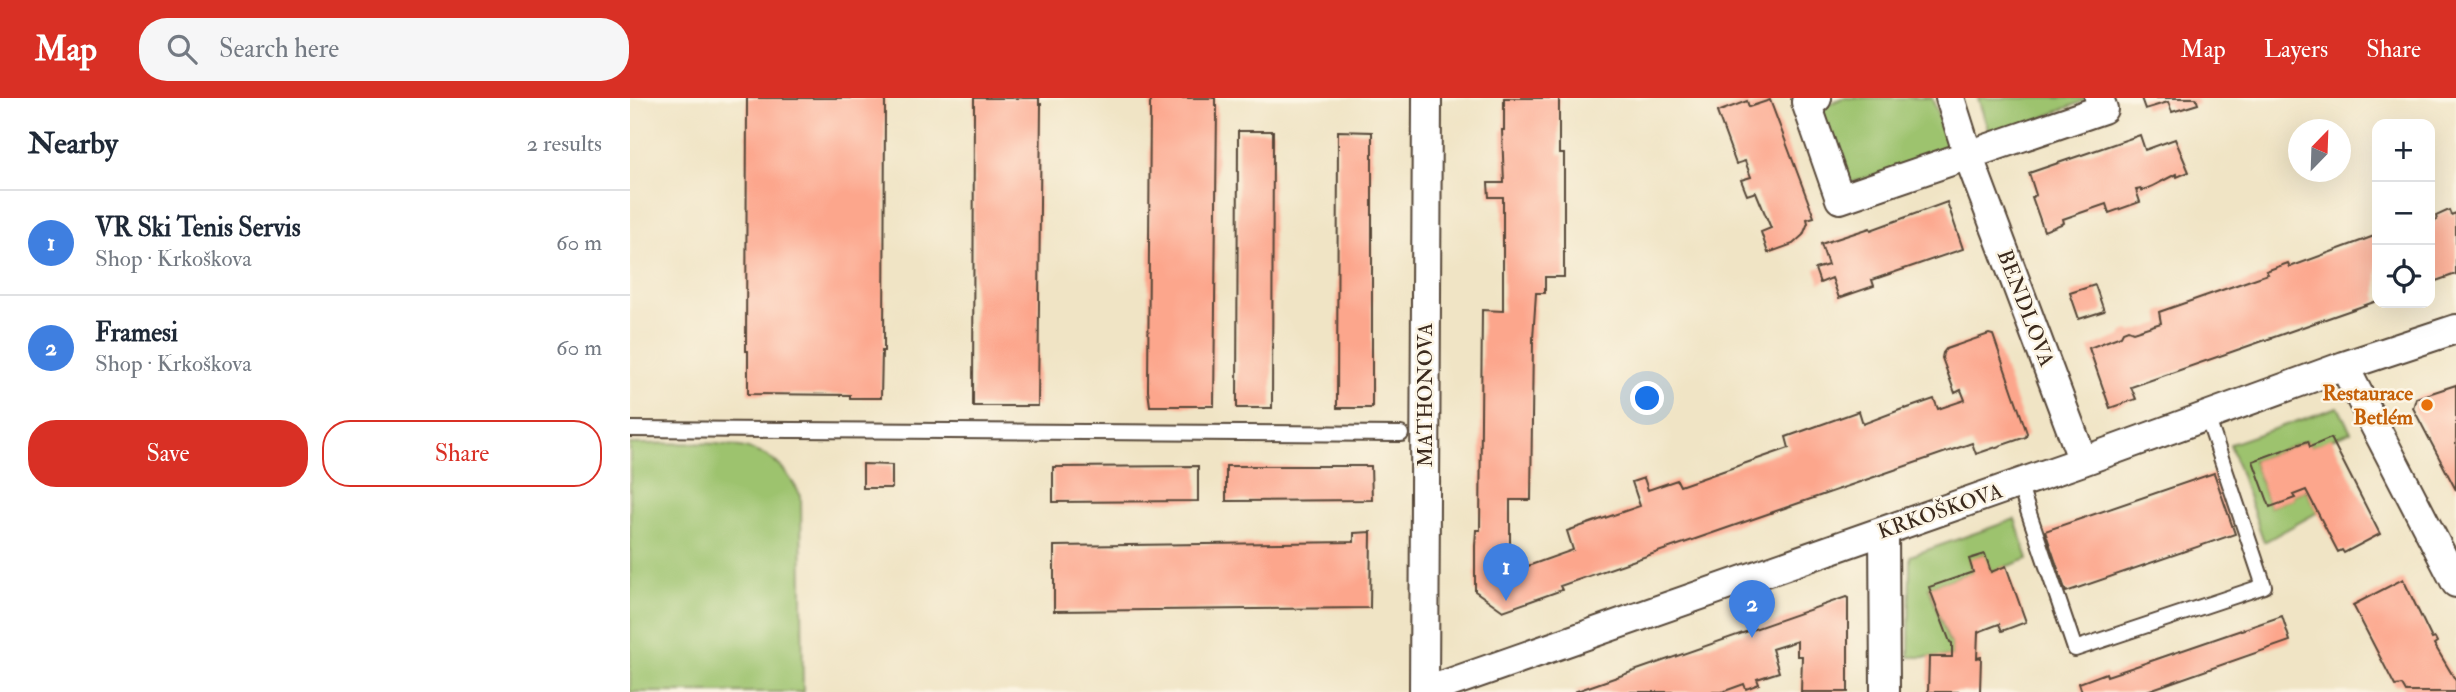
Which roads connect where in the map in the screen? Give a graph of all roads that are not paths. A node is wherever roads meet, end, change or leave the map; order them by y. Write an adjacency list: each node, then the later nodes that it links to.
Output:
1 (1427, 98): 15 (street, MATHONOVA)
2 (1817, 98): 5 (street)
3 (1950, 98): 5 (street, BENDLOVA)
4 (2099, 98): 5 (street)
5 (1968, 155): 11 (street, BENDLOVA)
6 (2456, 329): 7 (street, KRKOŠKOVA)
7 (2344, 366): 8 (street, KRKOŠKOVA); 14 (street)
8 (2207, 416): 11 (street, KRKOŠKOVA); 12 (lane)
9 (630, 429): 10 (lane)
10 (1401, 434)
11 (2083, 461): 12 (street, KRKOŠKOVA)
12 (2019, 484): 13 (street, KRKOŠKOVA)
13 (1884, 531): 15 (street, KRKOŠKOVA); 16 (street)
14 (2456, 583)
15 (1424, 692)
16 (1885, 692)

